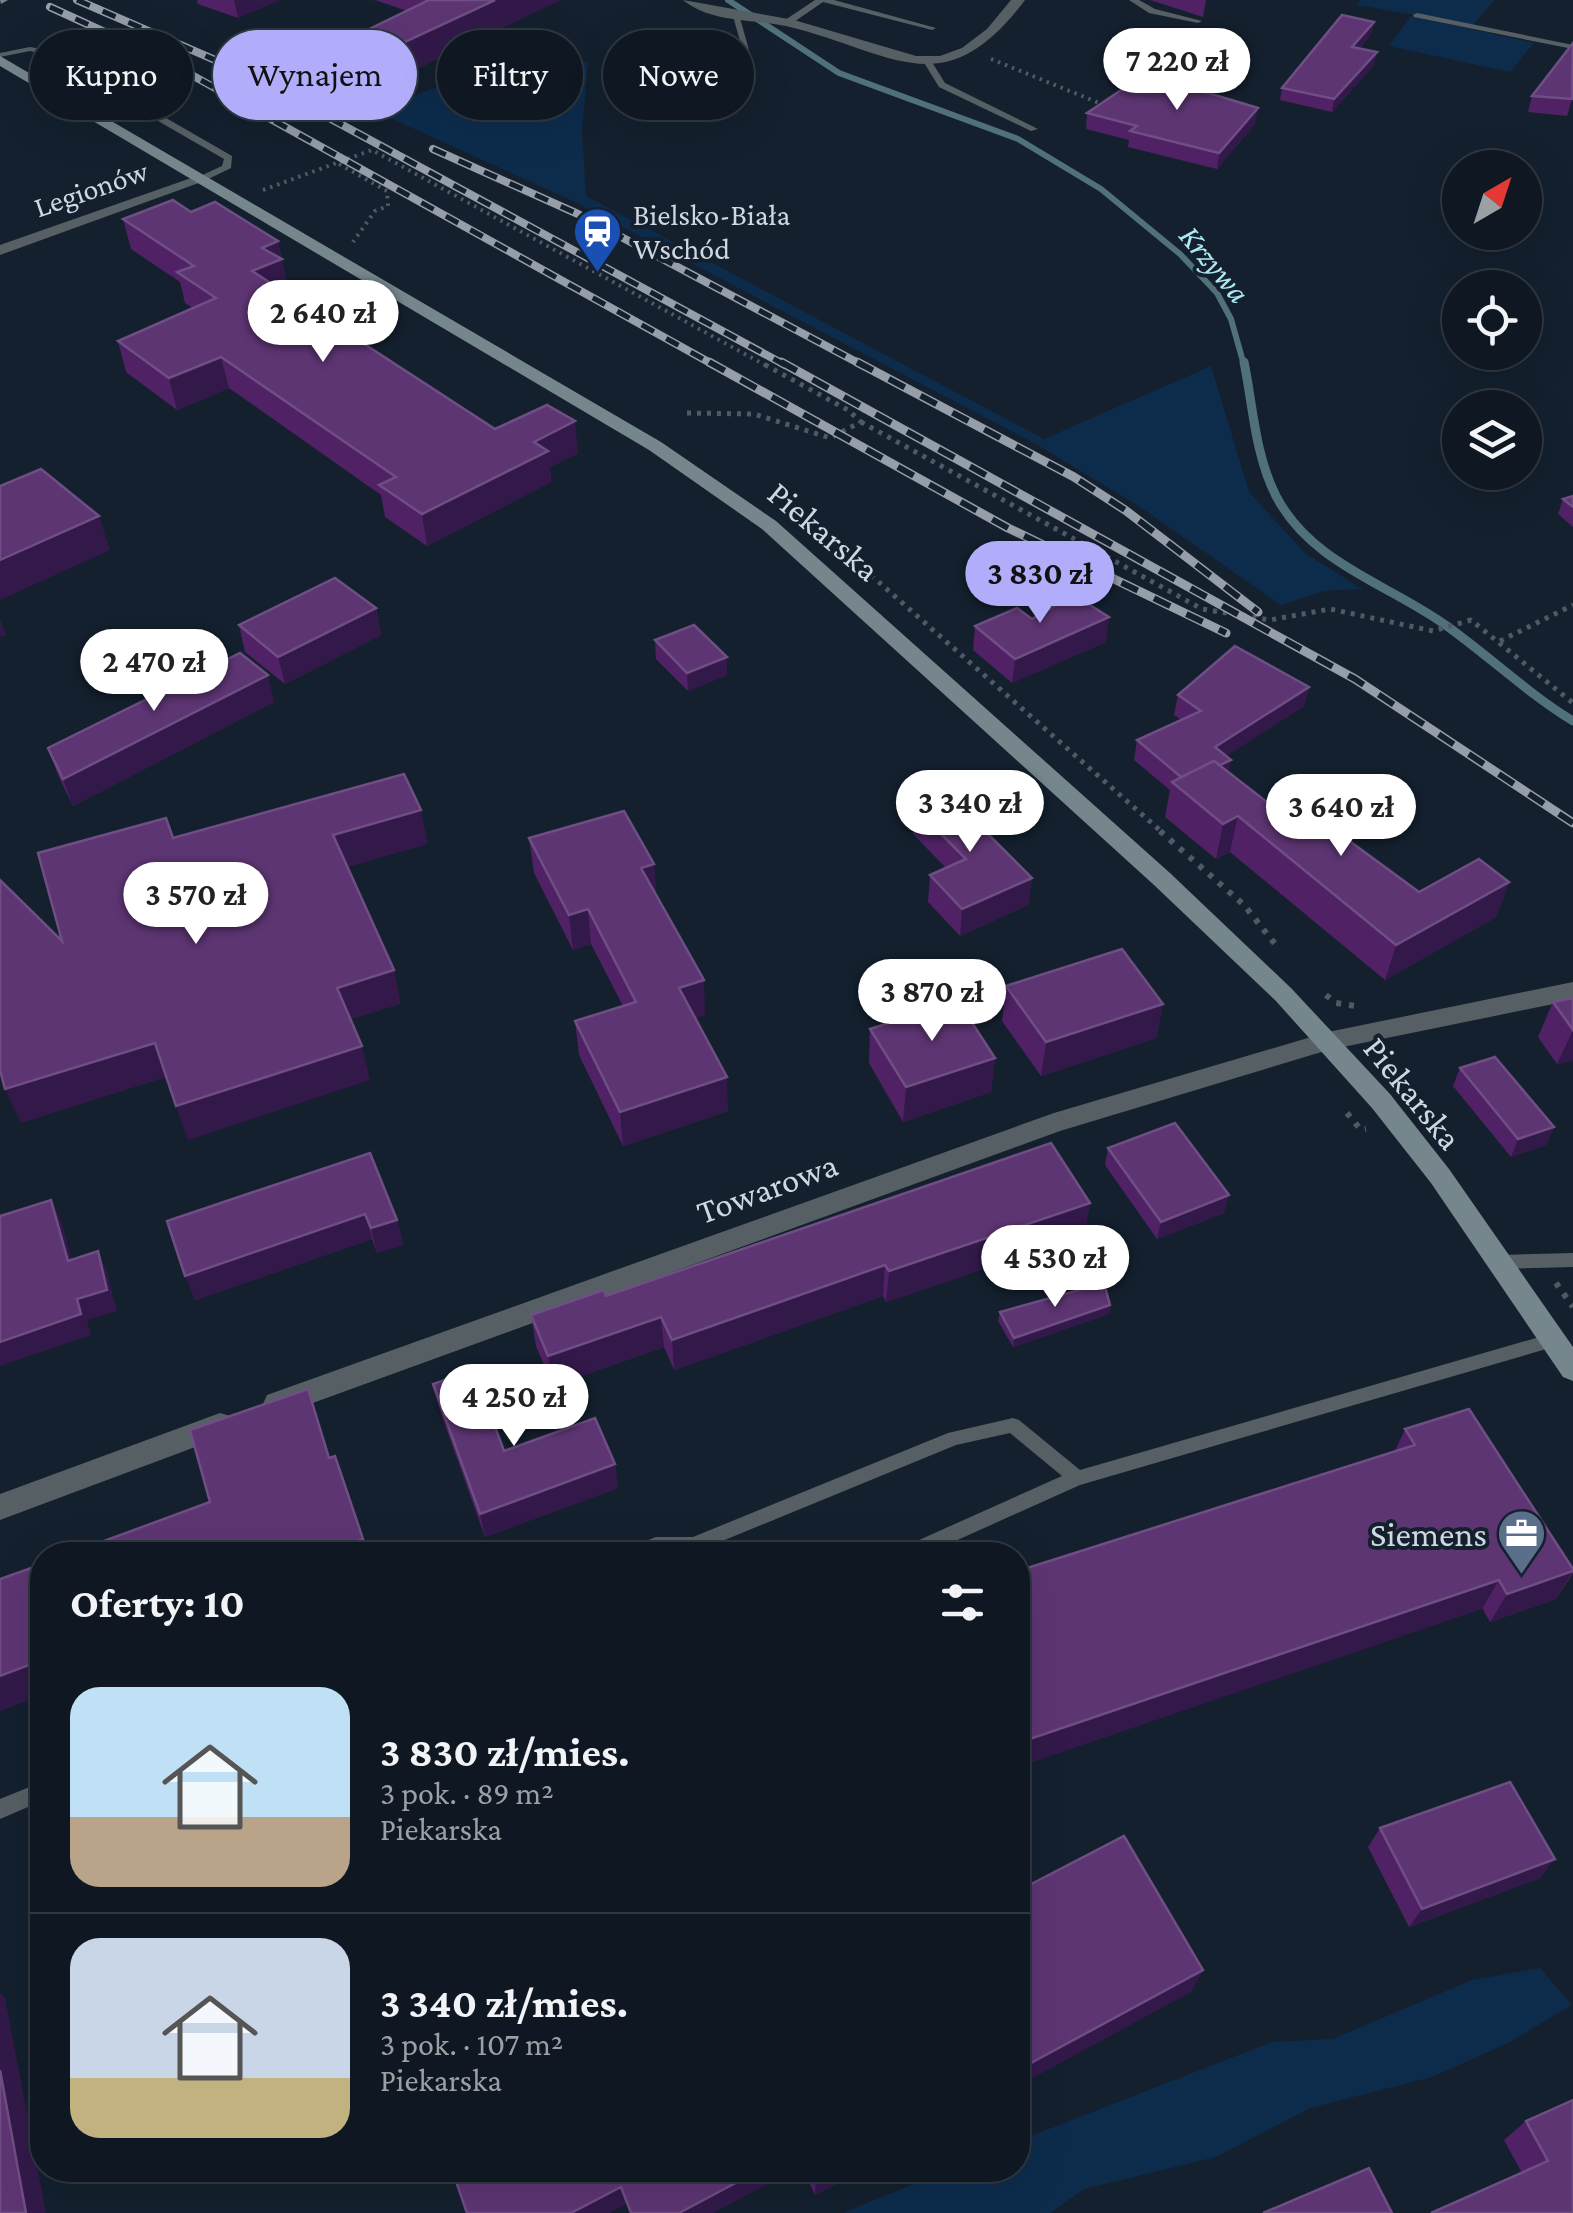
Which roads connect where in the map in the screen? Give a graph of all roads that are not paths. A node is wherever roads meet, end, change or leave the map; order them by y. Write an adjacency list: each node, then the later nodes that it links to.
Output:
1 (690, 0): 6 (street)
2 (822, 0): 7 (lane); 9 (lane)
3 (1018, 0): 13 (street)
4 (1133, 0): 8 (lane)
5 (1417, 15): 11 (lane)
6 (736, 18): 7 (street); 10 (lane)
7 (782, 21): 13 (street)
8 (1198, 21)
9 (932, 28)
10 (740, 30)
11 (1573, 47)
12 (0, 57): 15 (street, Piekarska); 15 (lane)
13 (926, 61): 14 (lane)
14 (1034, 129)
15 (200, 180): 16 (street, Legionów); 18 (street, Piekarska)
16 (0, 250)
17 (1573, 991): 18 (street, Towarowa)
18 (1328, 1041): 20 (street, Piekarska); 24 (street, Towarowa)
19 (1573, 1260): 20 (lane)
20 (1499, 1262): 21 (street, Piekarska)
21 (1553, 1340): 22 (street, Piekarska); 23 (lane)
22 (1573, 1369)
23 (1078, 1478): 25 (lane); 26 (lane)
24 (0, 1507)
25 (702, 1542)
26 (935, 1542)
27 (30, 1797): 28 (lane)
28 (0, 1809)

